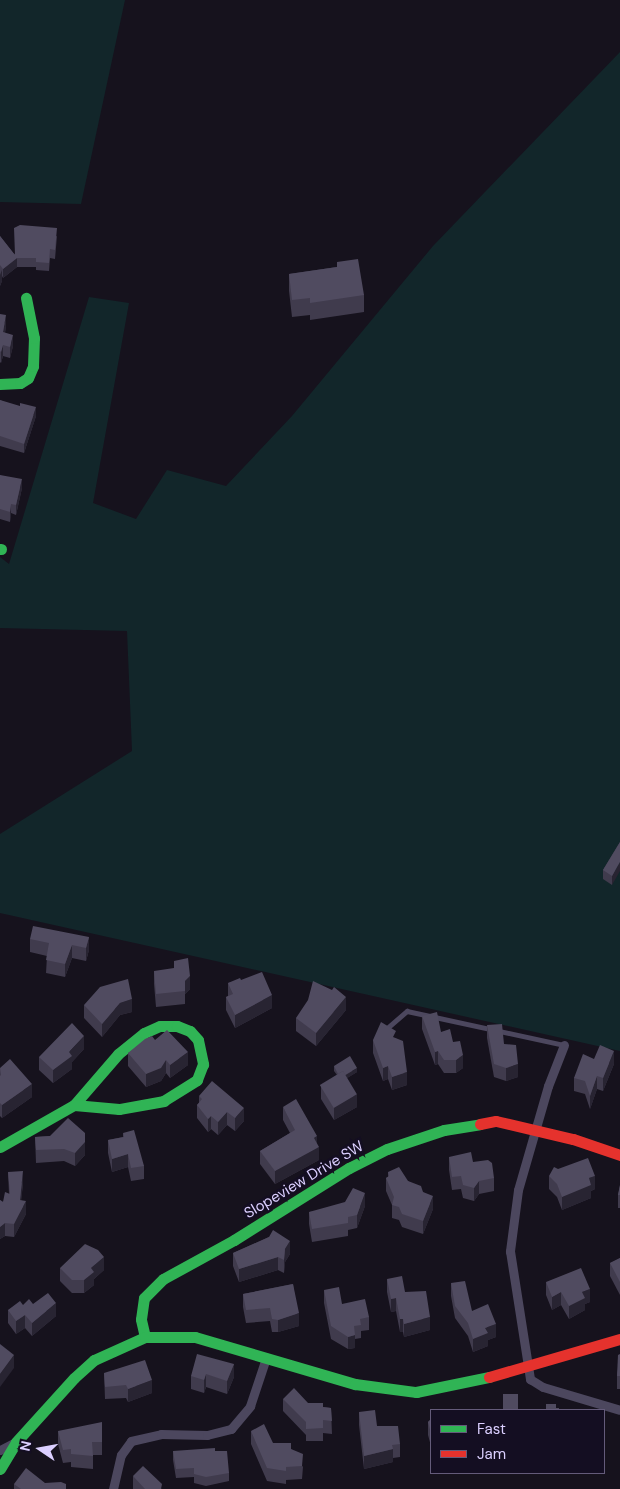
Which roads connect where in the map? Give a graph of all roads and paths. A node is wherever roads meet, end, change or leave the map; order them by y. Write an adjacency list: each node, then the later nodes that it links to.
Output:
1 (26, 298): 2 (street)
2 (0, 384)
3 (385, 1030): 4 (lane)
4 (564, 1045): 6 (street)
5 (74, 1105): 5 (street); 7 (street)
6 (535, 1129): 8 (street, Slopeview Drive SW); 9 (street, Slopeview Drive SW); 12 (street)
7 (0, 1147)
8 (620, 1155)
9 (145, 1337): 11 (street); 14 (street)
10 (620, 1339): 12 (street)
11 (266, 1358): 12 (street); 17 (street)
12 (528, 1366): 13 (street)
13 (620, 1410)
14 (16, 1442): 15 (street); 16 (street)
15 (0, 1450)
16 (0, 1469)
17 (113, 1489)

